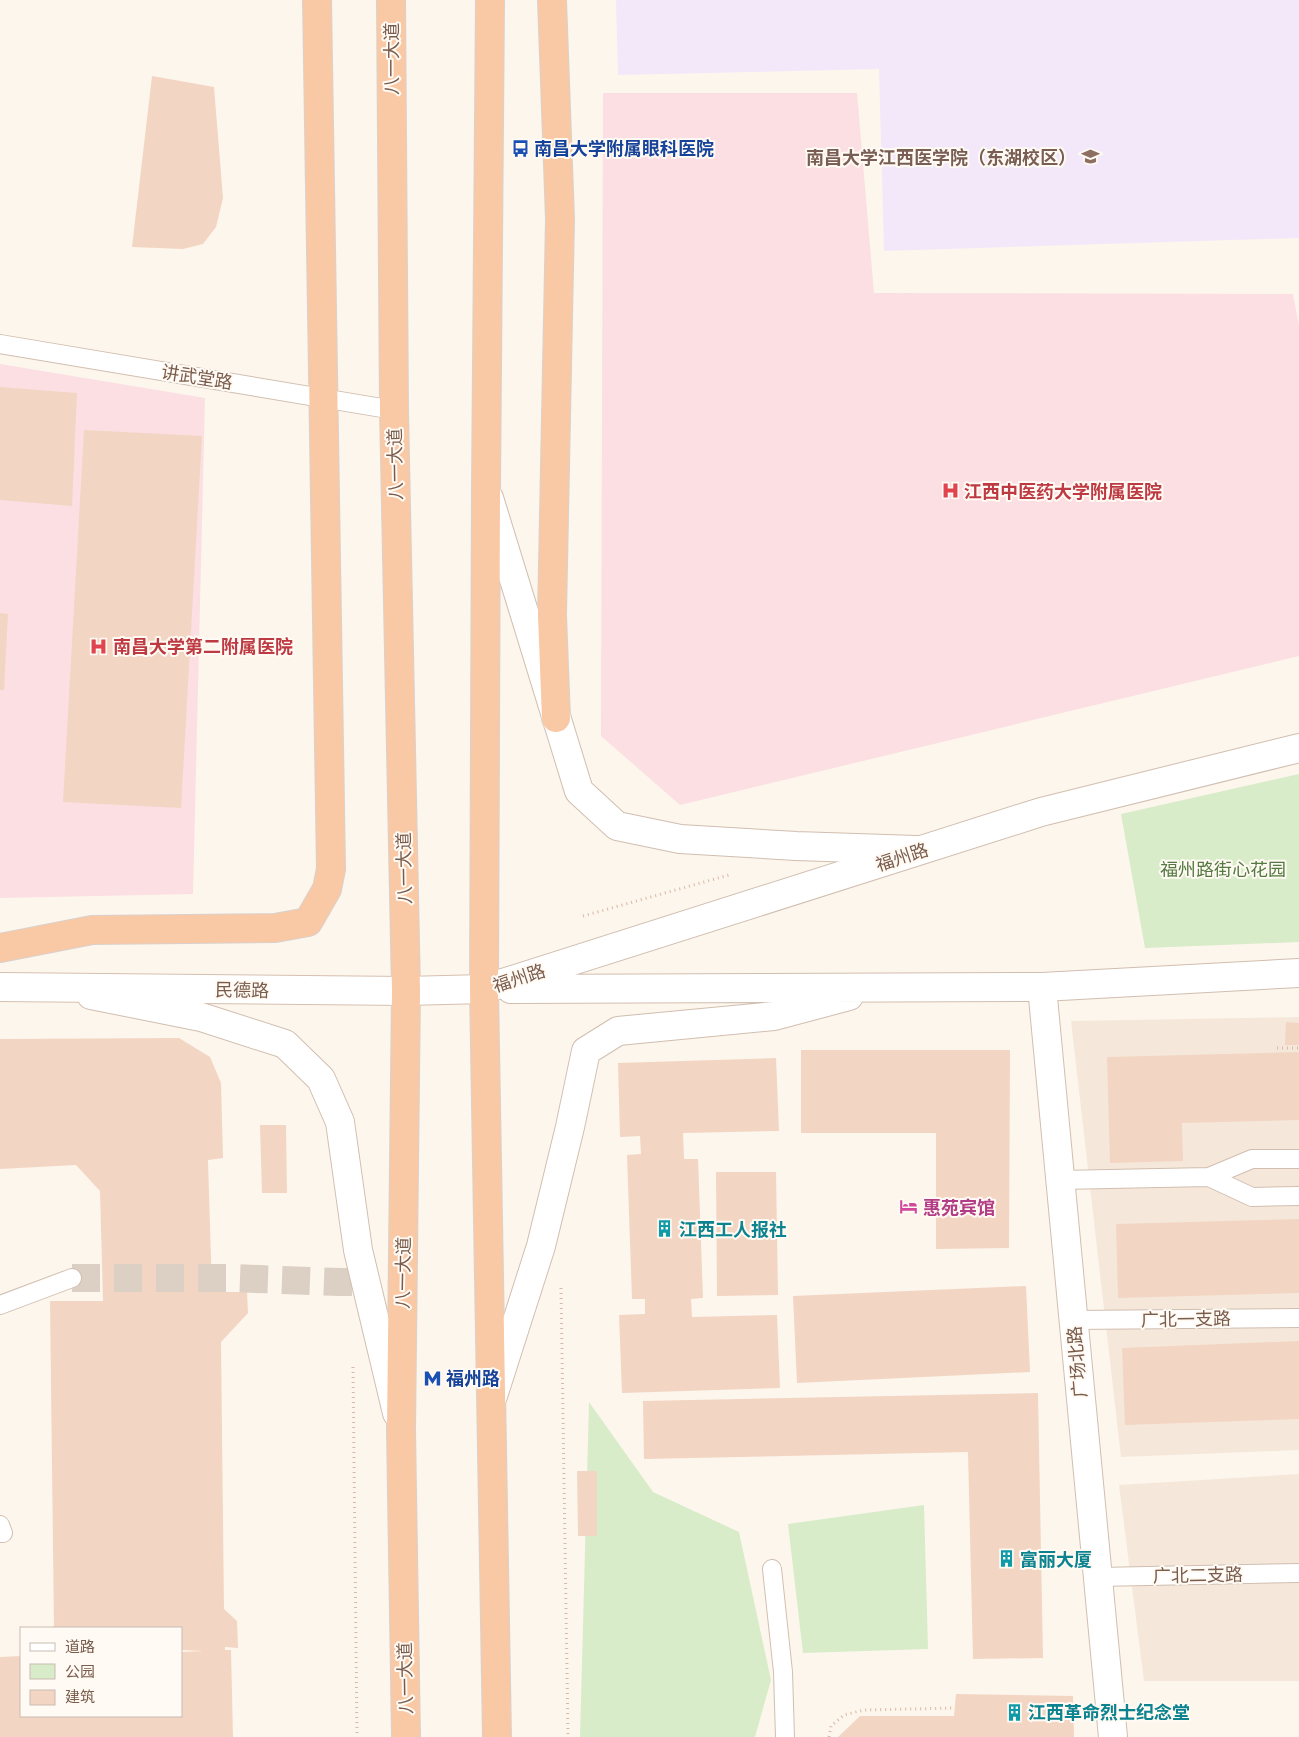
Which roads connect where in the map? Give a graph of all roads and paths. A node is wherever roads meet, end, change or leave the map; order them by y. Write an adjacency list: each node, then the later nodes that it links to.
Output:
1 (317, 0): 6 (highway)
2 (391, 0): 7 (highway, 八一大道)
3 (490, 0): 8 (highway)
4 (552, 0): 9 (highway)
5 (0, 344): 6 (lane, 讲武堂路)
6 (323, 398): 7 (lane, 讲武堂路); 14 (highway)
7 (394, 410): 21 (highway, 八一大道)
8 (486, 489): 9 (street); 20 (highway)
9 (556, 718): 11 (street)
10 (1299, 748): 11 (street, 福州路)
11 (923, 850): 20 (street, 福州路)
12 (734, 873): 13 (path)
13 (583, 916)
14 (0, 948)
15 (1299, 974): 18 (street, 福州路)
16 (0, 987): 19 (street, 民德路)
17 (886, 987): 18 (street, 福州路); 20 (street, 福州路); 34 (street)
18 (1042, 987): 26 (street, 广场北路)
19 (55, 988): 21 (street, 民德路); 35 (street)
20 (484, 989): 21 (street, 民德路); 34 (highway)
21 (406, 991): 35 (highway, 八一大道)
22 (1277, 1048): 23 (path)
23 (1299, 1048)
24 (1299, 1159): 25 (lane)
25 (1210, 1177): 26 (lane); 27 (lane)
26 (1060, 1180): 32 (street, 广场北路)
27 (1299, 1196)
28 (72, 1278): 30 (lane)
29 (561, 1280): 45 (path)
30 (0, 1305)
31 (1299, 1318): 32 (lane, 广北一支路)
32 (1073, 1320): 40 (street, 广场北路)
33 (353, 1361): 42 (path)
34 (492, 1400): 44 (highway)
35 (401, 1430): 43 (highway, 八一大道)
36 (0, 1525): 37 (lane)
37 (0, 1533)
38 (772, 1569): 46 (lane)
39 (1299, 1573): 40 (lane, 广北二支路)
40 (1098, 1577): 48 (street, 广场北路)
41 (955, 1708): 47 (path)
42 (357, 1737)
43 (406, 1737)
44 (497, 1737)
45 (568, 1737)
46 (786, 1737)
47 (829, 1737)
48 (1113, 1737)

